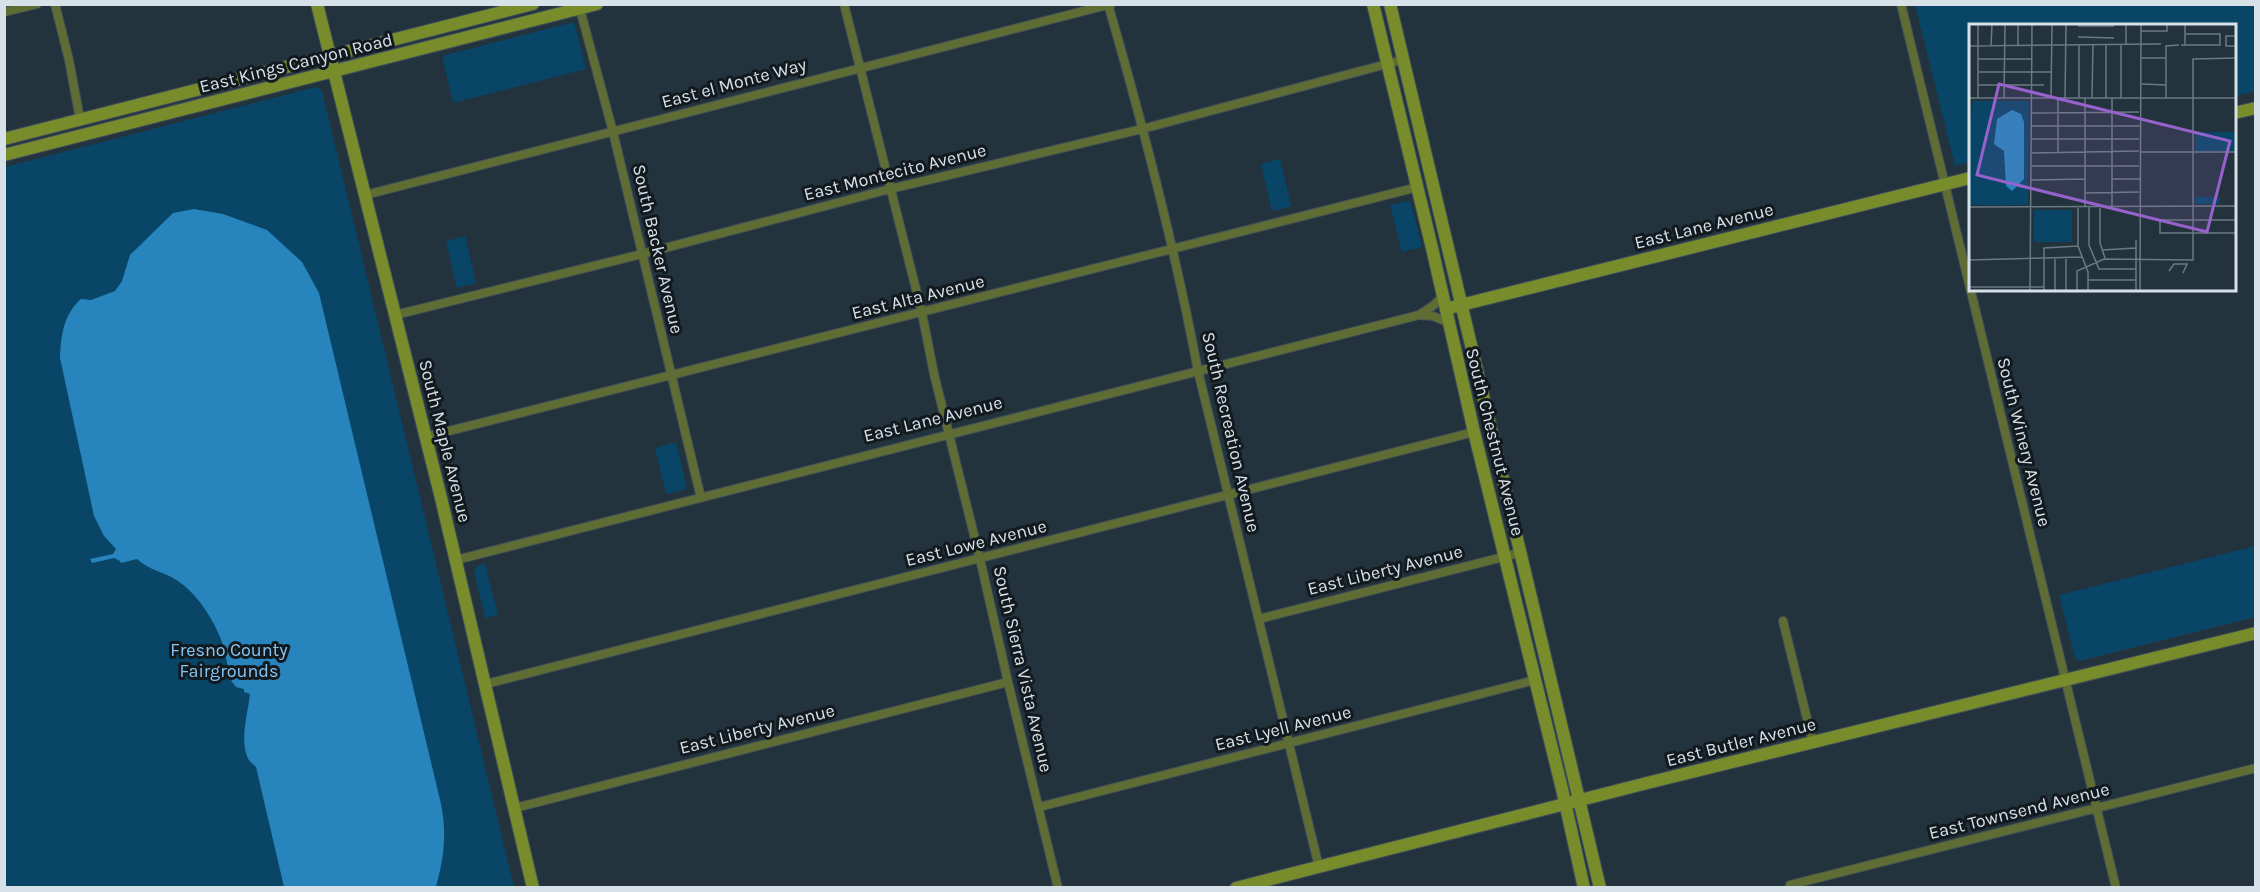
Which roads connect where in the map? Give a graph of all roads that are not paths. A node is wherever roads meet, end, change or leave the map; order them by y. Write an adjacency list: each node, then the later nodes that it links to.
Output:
1 (37, 4): 13 (street)
2 (55, 4): 23 (street)
3 (317, 4): 15 (main road, South Maple Avenue)
4 (533, 4): 11 (main road, East Kings Canyon Road)
5 (597, 4): 12 (main road, East Kings Canyon Road)
6 (844, 4): 18 (street, South Sierra Vista Avenue)
7 (1372, 4): 17 (main road, South Chestnut Avenue)
8 (1390, 4): 16 (main road, South Chestnut Avenue)
9 (1901, 4): 31 (street, South Winery Avenue)
10 (1109, 5): 18 (street, East el Monte Way); 24 (street, South Recreation Avenue)
11 (512, 7): 14 (street); 15 (main road, East Kings Canyon Road)
12 (580, 9): 14 (main road, East Kings Canyon Road); 25 (street, South Backer Avenue)
13 (4, 12)
14 (516, 25): 19 (main road, East Kings Canyon Road)
15 (328, 57): 19 (main road, South Maple Avenue); 20 (main road, East Kings Canyon Road)
16 (1402, 60): 17 (street, East Montecito Avenue); 40 (main road, South Chestnut Avenue)
17 (1387, 64): 24 (street, East Montecito Avenue); 32 (main road, South Chestnut Avenue)
18 (859, 68): 25 (street, East el Monte Way); 33 (street, South Sierra Vista Avenue)
19 (332, 72): 26 (main road, East Kings Canyon Road); 34 (main road, South Maple Avenue)
20 (171, 96): 23 (main road, East Kings Canyon Road); 26 (main road)
21 (2256, 108): 22 (main road)
22 (2236, 113)
23 (80, 119): 27 (main road, East Kings Canyon Road); 28 (main road)
24 (1142, 129): 33 (street, East Montecito Avenue); 35 (street, South Recreation Avenue)
25 (613, 132): 34 (street, East el Monte Way); 36 (street, South Backer Avenue)
26 (84, 135): 29 (main road, East Kings Canyon Road)
27 (4, 139)
28 (4, 148)
29 (4, 155)
30 (1969, 179): 31 (main road, East Lane Avenue)
31 (1944, 185): 37 (street, South Winery Avenue); 40 (main road, East Lane Avenue)
32 (1418, 187): 35 (street, East Alta Avenue); 39 (main road, South Chestnut Avenue)
33 (890, 189): 36 (street, East Montecito Avenue); 42 (street, South Sierra Vista Avenue)
34 (364, 195): 43 (main road, South Maple Avenue)
35 (1171, 249): 42 (street, East Alta Avenue); 46 (street, South Recreation Avenue)
36 (642, 254): 43 (street, East Montecito Avenue); 47 (street, South Backer Avenue)
37 (1969, 287)
38 (1970, 291): 63 (street, South Winery Avenue)
39 (1443, 296): 41 (main road, South Chestnut Avenue); 44 (street, East Lane Avenue)
40 (1461, 305): 41 (main road, East Lane Avenue); 52 (main road, South Chestnut Avenue)
41 (1446, 309): 45 (main road, South Chestnut Avenue)
42 (922, 313): 47 (street, East Alta Avenue); 50 (street, South Sierra Vista Avenue)
43 (395, 315): 51 (main road, South Maple Avenue)
44 (1419, 315): 45 (street, East Lane Avenue); 46 (street, East Lane Avenue)
45 (1449, 323): 48 (main road, South Chestnut Avenue)
46 (1198, 371): 50 (street, East Lane Avenue); 53 (street, South Recreation Avenue)
47 (670, 374): 51 (street, East Alta Avenue); 54 (street, South Backer Avenue)
48 (1466, 397): 49 (main road, South Chestnut Avenue); 52 (main road)
49 (1474, 432): 53 (street, East Lowe Avenue); 56 (main road, South Chestnut Avenue)
50 (948, 434): 54 (street, East Lane Avenue); 57 (street, South Sierra Vista Avenue)
51 (425, 437): 58 (main road, South Maple Avenue)
52 (1497, 461): 55 (main road, South Chestnut Avenue)
53 (1228, 495): 57 (street, East Lowe Avenue); 59 (street, South Recreation Avenue)
54 (701, 498): 58 (street, East Lane Avenue)
55 (1519, 553): 56 (street, East Liberty Avenue); 69 (main road, South Chestnut Avenue)
56 (1504, 556): 59 (street, East Liberty Avenue); 62 (main road, South Chestnut Avenue)
57 (980, 559): 64 (street, South Sierra Vista Avenue); 65 (street, East Lowe Avenue)
58 (456, 560): 65 (main road, South Maple Avenue)
59 (1259, 620): 67 (street, South Recreation Avenue)
60 (1783, 621): 66 (street)
61 (2256, 633): 63 (main road, East Butler Avenue)
62 (1535, 680): 67 (street, East Lyell Avenue); 70 (main road, South Chestnut Avenue)
63 (2065, 680): 66 (main road, East Butler Avenue); 73 (street, South Winery Avenue)
64 (1008, 682): 71 (street, South Sierra Vista Avenue); 72 (street, East Liberty Avenue)
65 (486, 684): 72 (main road, South Maple Avenue)
66 (1813, 743): 69 (main road, East Butler Avenue)
67 (1289, 744): 71 (street, East Lyell Avenue); 74 (street, South Recreation Avenue)
68 (2256, 768): 73 (street, East Townsend Avenue)
69 (1580, 800): 70 (main road, East Butler Avenue); 80 (main road, South Chestnut Avenue)
70 (1565, 804): 74 (main road, East Butler Avenue); 79 (main road, South Chestnut Avenue)
71 (1039, 807): 77 (street, South Sierra Vista Avenue)
72 (515, 808): 76 (main road, South Maple Avenue)
73 (2098, 808): 75 (street, East Townsend Avenue); 81 (street, South Winery Avenue)
74 (1319, 867): 78 (main road, East Butler Avenue)
75 (1790, 886)
76 (533, 888)
77 (1058, 888)
78 (1236, 888)
79 (1584, 888)
80 (1600, 888)
81 (2116, 888)

